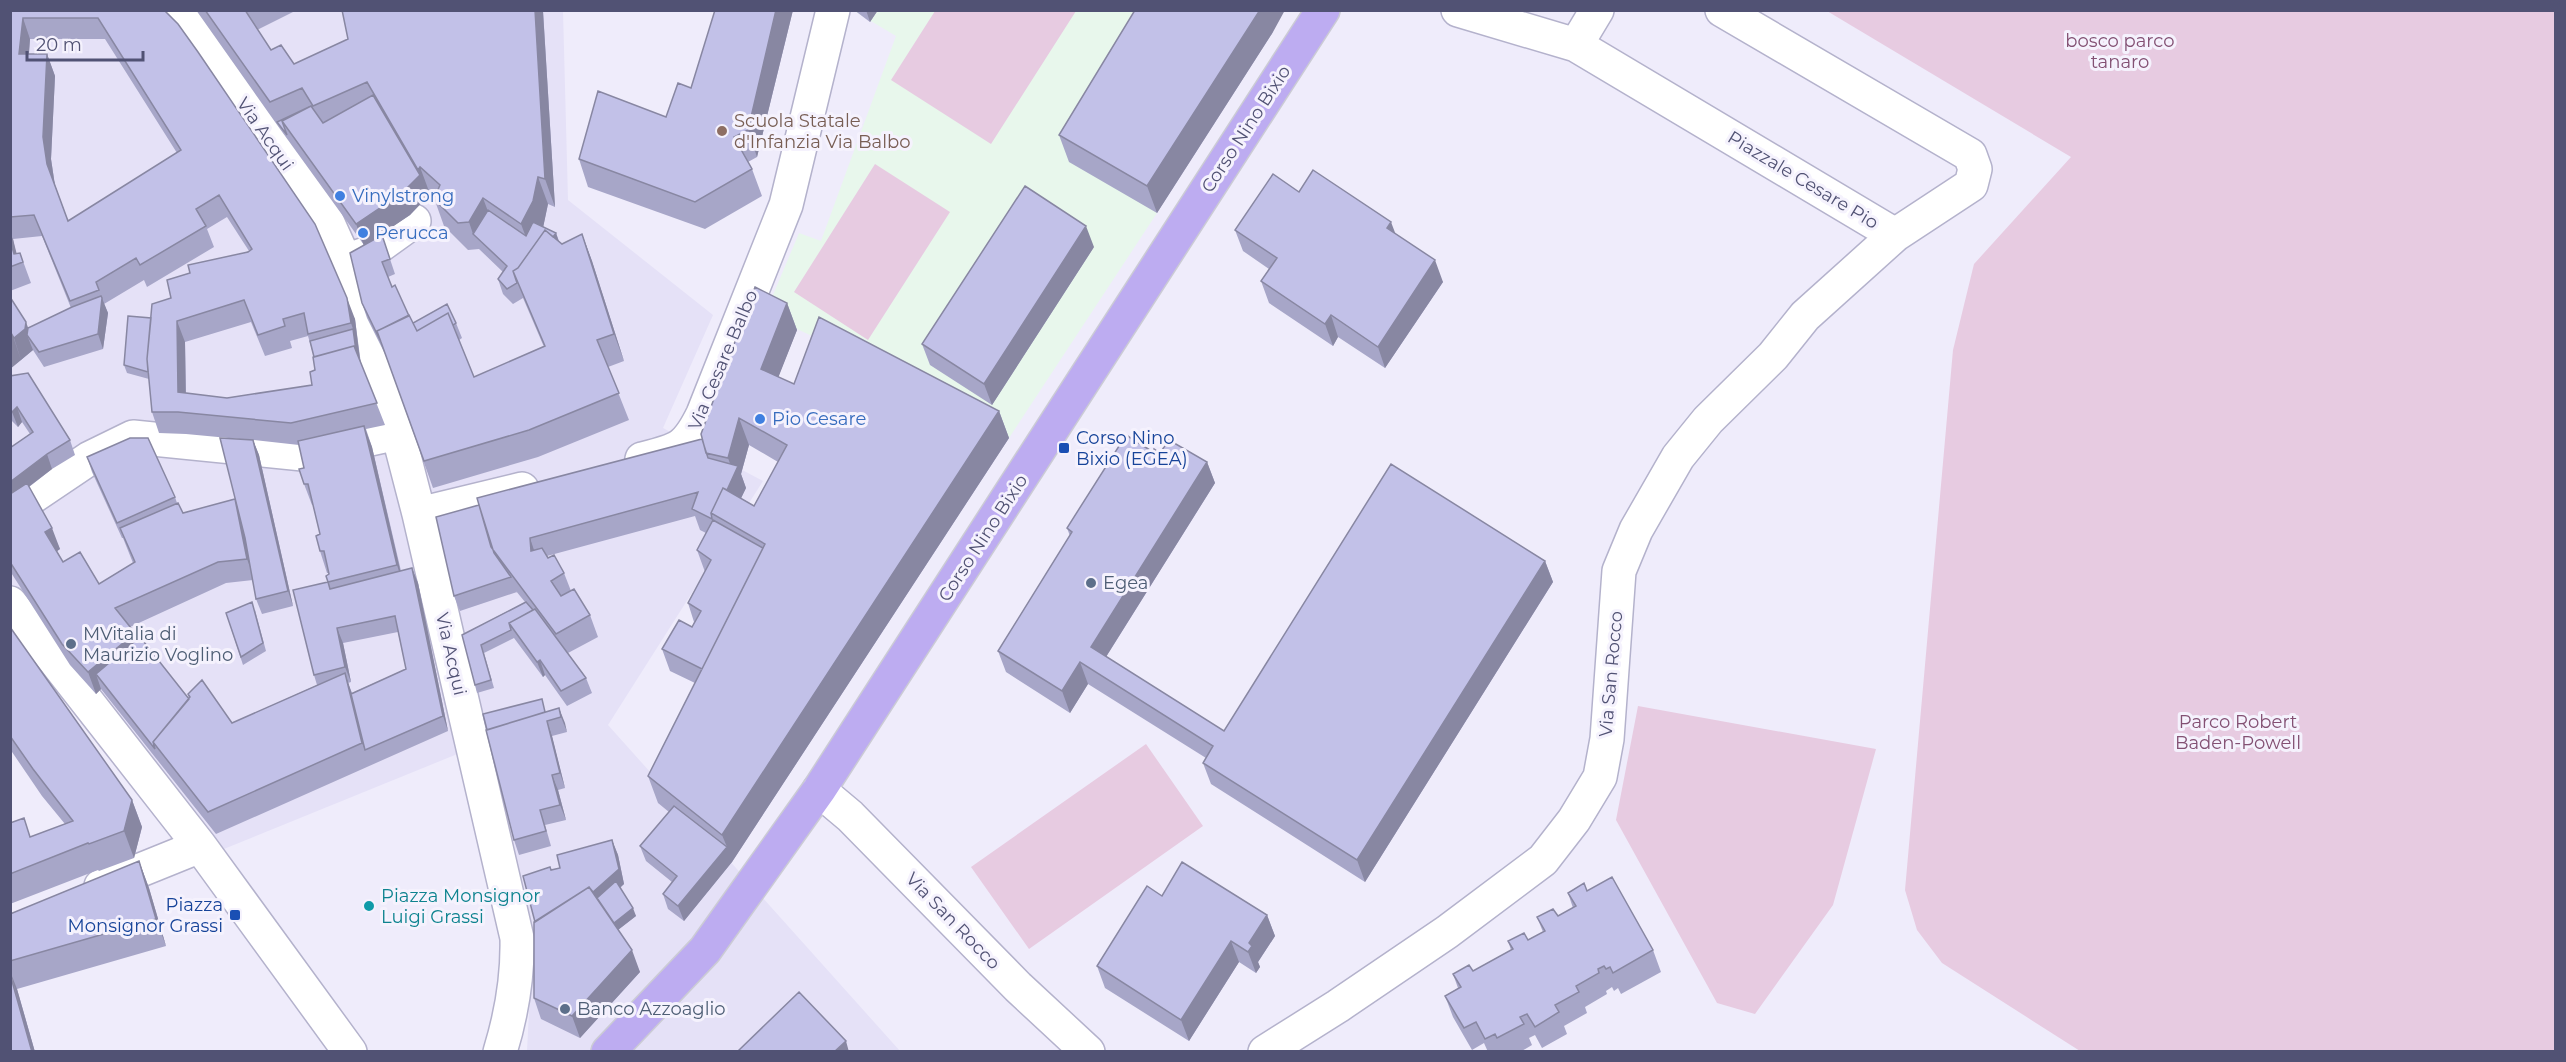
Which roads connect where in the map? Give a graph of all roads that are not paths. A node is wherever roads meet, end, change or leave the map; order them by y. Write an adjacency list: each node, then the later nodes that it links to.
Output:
1 (177, 10): 10 (street, Via Acqui)
2 (833, 10): 12 (street, Via Cesare Balbo)
3 (1323, 10): 17 (main road, Corso Nino Bixio)
4 (1458, 10): 7 (street, Piazzale Cesare Pio)
5 (1597, 10): 7 (street)
6 (1722, 10): 9 (street, Piazzale Cesare Pio)
7 (1576, 45): 9 (street, Piazzale Cesare Pio)
8 (414, 221): 10 (street)
9 (1895, 236): 24 (street, Via San Rocco)
10 (345, 261): 11 (street, Via Acqui)
11 (398, 433): 14 (street); 15 (street, Via Acqui)
12 (609, 467)
13 (553, 481): 15 (street)
14 (10, 512)
15 (419, 514): 22 (street, Via Acqui)
16 (10, 603): 18 (street)
17 (819, 790): 20 (main road, Corso Nino Bixio); 23 (street, Via San Rocco)
18 (200, 846): 19 (street); 21 (street)
19 (75, 897)
20 (608, 1049)
21 (350, 1052)
22 (500, 1052)
23 (1088, 1052)
24 (1265, 1052)

